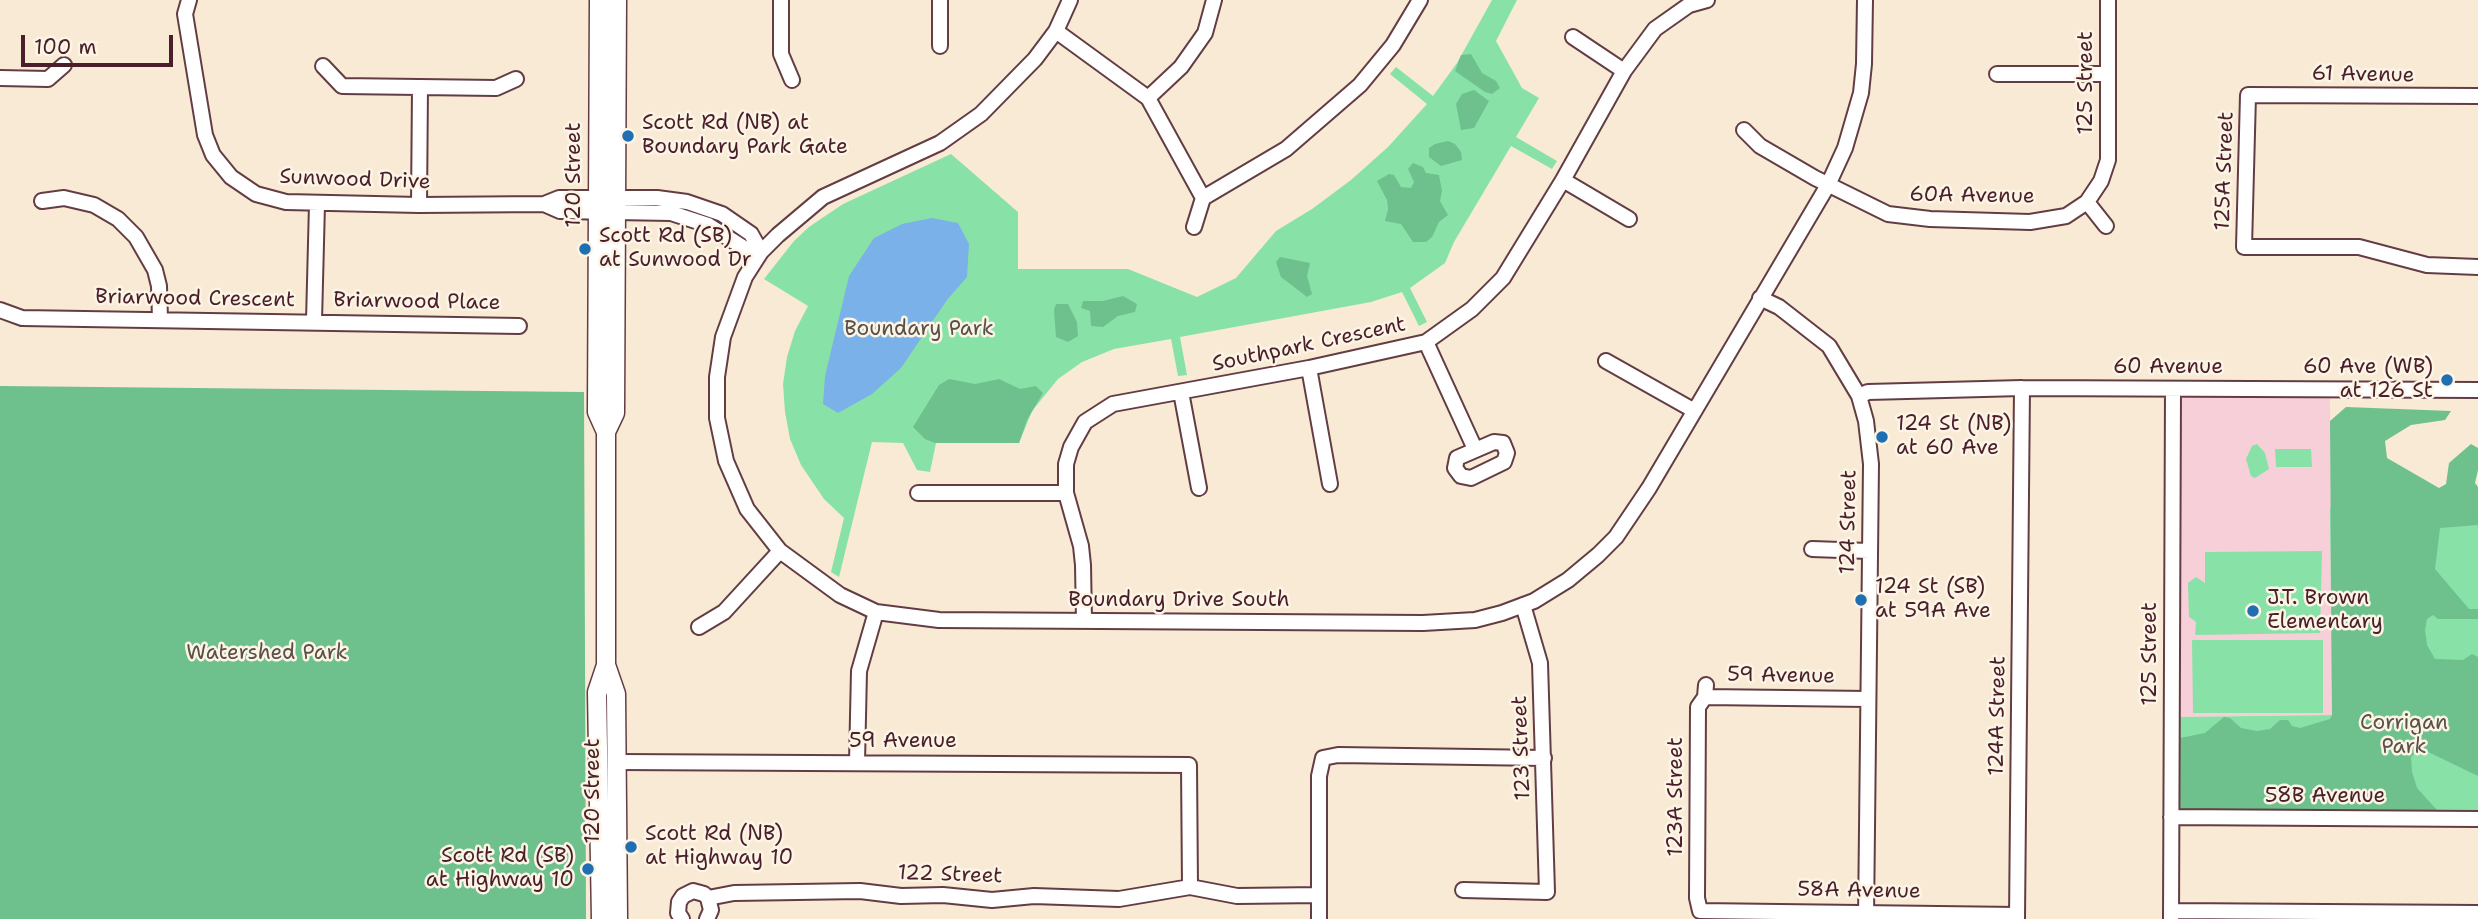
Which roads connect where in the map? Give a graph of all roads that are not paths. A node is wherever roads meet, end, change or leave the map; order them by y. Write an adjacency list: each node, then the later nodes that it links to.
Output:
1 (189, 0): 34 (street, Sunwood Drive)
2 (599, 0): 35 (main road, 120 Street)
3 (617, 0): 35 (main road, 120 Street)
4 (781, 0): 23 (street)
5 (940, 0): 15 (street)
6 (1070, 0): 13 (street, Boundary Drive South)
7 (1214, 0): 27 (street)
8 (1420, 0): 31 (street)
9 (1707, 0): 12 (street, Southpark Crescent)
10 (1865, 0): 30 (street, Boundary Drive South)
11 (2108, 0): 20 (street, 125 Street)
12 (1688, 3): 18 (street, Southpark Crescent)
13 (1056, 31): 27 (street); 40 (street, Boundary Drive South)
14 (1573, 37): 18 (street)
15 (940, 46)
16 (64, 65): 21 (street)
17 (323, 66): 24 (street)
18 (1624, 71): 29 (street, Southpark Crescent)
19 (1997, 74): 20 (street)
20 (2108, 74): 33 (street, 125 Street)
21 (0, 78)
22 (516, 79): 24 (street)
23 (792, 80)
24 (420, 87): 36 (street)
25 (2248, 95): 26 (street, 61 Avenue); 41 (street, 125A Street)
26 (2478, 96)
27 (1149, 98): 31 (street)
28 (1744, 130): 30 (street, 60A Avenue)
29 (1563, 180): 37 (street); 47 (street, Southpark Crescent)
30 (1828, 185): 33 (street, 60A Avenue); 42 (street, Boundary Drive South)
31 (1203, 198): 39 (street)
32 (42, 201): 44 (street)
33 (2087, 202): 38 (street)
34 (317, 204): 36 (street, Sunwood Drive); 45 (street, Briarwood Crescent)
35 (606, 204): 36 (street, Sunwood Drive); 40 (street, Sunwood Drive); 68 (main road, 120 Street)
36 (419, 205)
37 (1629, 219)
38 (2106, 226)
39 (1194, 227)
40 (761, 252): 62 (street, Boundary Drive South)
41 (2478, 267)
42 (1760, 298): 54 (street, 124 Street); 55 (street, Boundary Drive South)
43 (0, 310): 44 (street, Briarwood Crescent)
44 (160, 319): 45 (street, Briarwood Crescent)
45 (314, 321): 46 (street, Briarwood Place)
46 (519, 326)
47 (1426, 342): 49 (street, Southpark Crescent); 56 (street)
48 (1606, 361): 55 (street)
49 (1309, 368): 53 (street, Southpark Crescent); 57 (street)
50 (2022, 388): 51 (street, 60 Avenue); 54 (street, 60 Avenue); 84 (street, 124A Street)
51 (2173, 389): 52 (street, 60 Avenue); 74 (street, 125 Street)
52 (2478, 390)
53 (1181, 392): 58 (street); 60 (street, Southpark Crescent)
54 (1859, 396): 63 (street, 124 Street)
55 (1693, 410): 64 (street, Boundary Drive South)
56 (1475, 449)
57 (1330, 484)
58 (1199, 488)
59 (918, 493): 60 (street)
60 (1066, 493): 66 (street, Southpark Crescent)
61 (1812, 550): 63 (street)
62 (780, 551): 65 (street, Boundary Drive South); 67 (street)
63 (1869, 551): 70 (street, 124 Street)
64 (1522, 605): 66 (street, Boundary Drive South); 71 (street, 123 Street)
65 (876, 612): 66 (street, Boundary Drive South); 73 (street)
66 (1084, 621)
67 (699, 627)
68 (606, 665): 72 (main road, 120 Street); 85 (main road, 120 Street)
69 (1706, 691): 70 (street, 59 Avenue); 80 (street, 123A Street)
70 (1868, 699): 83 (street, 124 Street)
71 (1544, 758): 77 (street, 123 Street); 78 (street)
72 (617, 762): 73 (street, 59 Avenue); 86 (main road, 120 Street)
73 (857, 762): 76 (street, 59 Avenue)
74 (2171, 817): 75 (street, 58B Avenue); 82 (street, 125 Street)
75 (2478, 819)
76 (1190, 887): 78 (street, 122 Street); 79 (street, 122 Street)
77 (1463, 890)
78 (1319, 895): 89 (street)
79 (708, 898): 87 (street, 122 Street); 88 (street)
80 (1695, 903): 83 (street, 58A Avenue)
81 (2478, 913): 82 (street)
82 (2171, 915)
83 (1866, 916): 84 (street, 58A Avenue)
84 (2017, 917)
85 (601, 919)
86 (618, 919)
87 (682, 919)
88 (707, 919)
89 (1319, 919)

